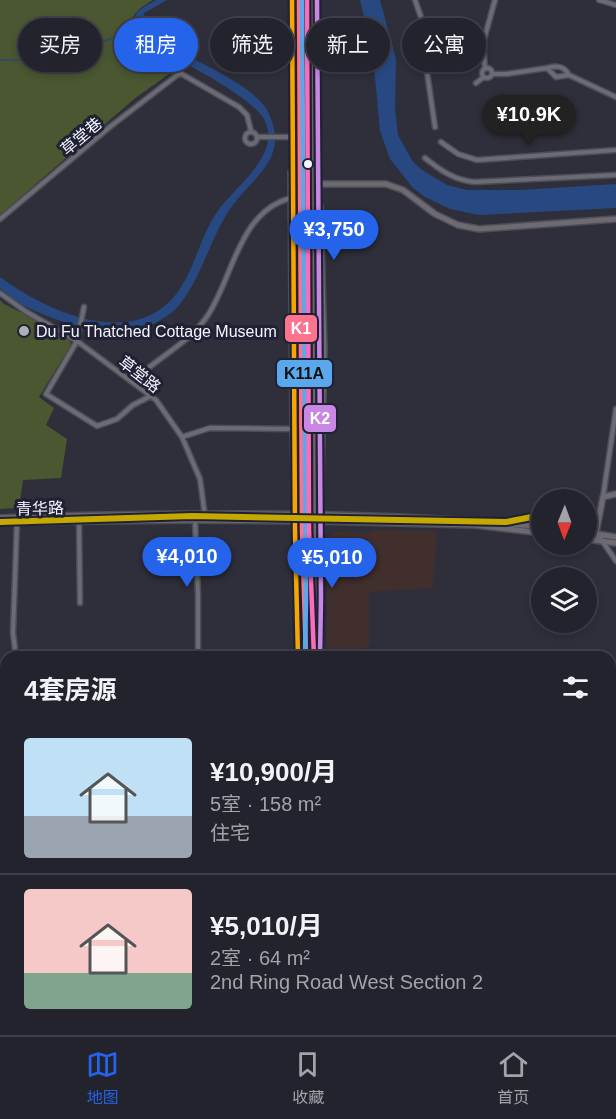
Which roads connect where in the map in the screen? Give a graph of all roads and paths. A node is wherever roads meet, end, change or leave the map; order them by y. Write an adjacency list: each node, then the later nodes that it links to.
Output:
1 (294, 0): 21 (main road)
2 (299, 0): 36 (highway, bridge)
3 (309, 0): 37 (highway, bridge)
4 (316, 0): 27 (main road)
5 (415, 0): 18 (street)
6 (495, 0): 9 (street)
7 (598, 0): 8 (street)
8 (616, 5)
9 (486, 32)
10 (547, 68): 13 (street); 14 (street); 14 (street)
11 (486, 69): 13 (street)
12 (483, 72): 15 (street)
13 (492, 74): 15 (street)
14 (569, 75): 17 (street)
15 (484, 77): 16 (street)
16 (476, 83)
17 (616, 97)
18 (435, 127)
19 (251, 131): 20 (street); 20 (street); 29 (street, 草堂巷)
20 (258, 137): 21 (street)
21 (294, 137): 24 (main road)
22 (441, 142): 23 (street)
23 (616, 150)
24 (294, 152): 28 (main road); 36 (highway, bridge)
25 (425, 158): 26 (street)
26 (616, 174)
27 (318, 184): 30 (main road); 37 (highway, bridge); 46 (main road)
28 (291, 198): 34 (street); 39 (main road)
29 (0, 219)
30 (616, 219)
31 (0, 293): 33 (street, 草堂路)
32 (84, 307): 33 (street)
33 (77, 341): 34 (street, 草堂路); 35 (street)
34 (132, 382): 35 (street, 草堂路)
35 (151, 396): 40 (street, 草堂路)
36 (301, 396): 63 (highway, bridge)
37 (312, 402): 65 (highway, bridge)
38 (616, 410): 42 (street)
39 (293, 429): 40 (street); 45 (main road)
40 (182, 437): 43 (street, 草堂路)
41 (616, 494): 42 (main road)
42 (603, 497): 51 (main road)
43 (205, 517): 44 (main road, 青华路); 45 (main road, 青华路); 48 (main road, 青华路)
44 (79, 518): 47 (main road, 青华路); 48 (main road, 青华路); 49 (main road, 青华路); 60 (street)
45 (296, 518): 46 (main road, 青华路); 64 (main road)
46 (320, 518): 50 (main road); 52 (main road); 66 (main road)
47 (0, 520): 49 (main road, 青华路)
48 (195, 520): 62 (street)
49 (17, 521): 61 (street)
50 (531, 526)
51 (597, 528)
52 (531, 533)
53 (597, 533): 55 (main road)
54 (597, 534): 57 (main road)
55 (616, 537)
56 (597, 540): 57 (main road)
57 (602, 541): 58 (main road); 59 (street)
58 (616, 543)
59 (616, 561)
60 (80, 603)
61 (15, 651)
62 (198, 651)
63 (301, 651)
64 (301, 651)
65 (315, 651)
66 (321, 651)

